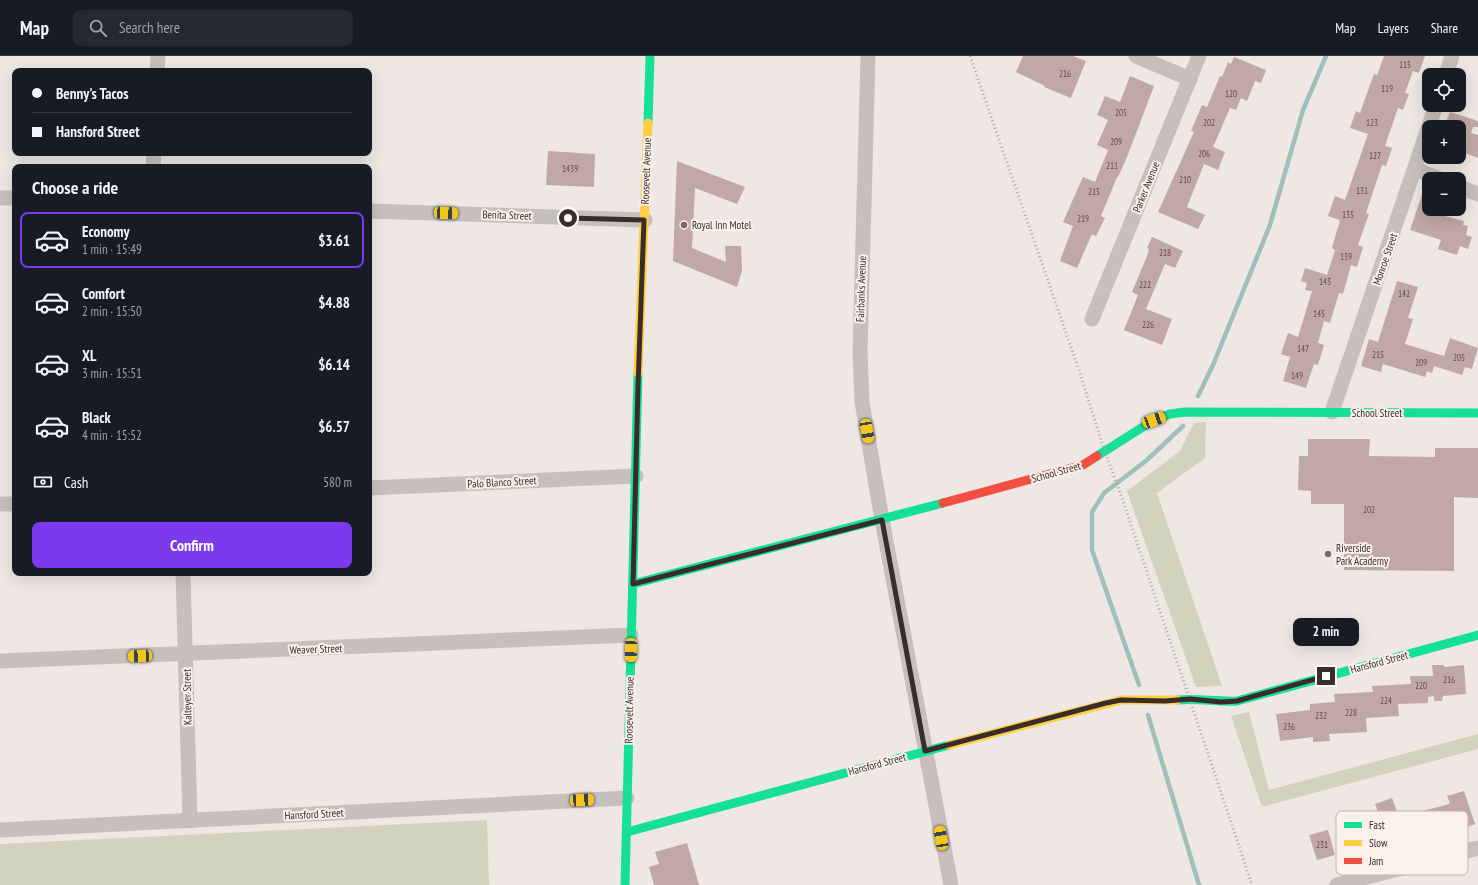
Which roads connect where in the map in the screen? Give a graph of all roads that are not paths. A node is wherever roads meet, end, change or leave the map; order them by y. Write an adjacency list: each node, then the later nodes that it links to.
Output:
1 (158, 56): 7 (street)
2 (650, 56): 18 (street, Roosevelt Avenue)
3 (868, 56): 26 (street, Fairbanks Avenue)
4 (1136, 56): 9 (street)
5 (1199, 56): 9 (street, Parker Avenue)
6 (1452, 56): 8 (street)
7 (157, 68)
8 (1448, 68)
9 (1190, 78): 19 (street, Parker Avenue)
10 (1434, 112): 11 (street, Monroe Street)
11 (1415, 169): 12 (street); 20 (street, Monroe Street)
12 (1422, 172)
13 (1466, 190): 14 (street)
14 (1478, 194)
15 (0, 198): 16 (street)
16 (12, 198)
17 (372, 211): 18 (street, Benita Street)
18 (644, 220): 22 (street, Roosevelt Avenue)
19 (1092, 319)
20 (1332, 412): 21 (street, School Street); 26 (street, School Street)
21 (1478, 412)
22 (636, 476): 23 (street, Palo Blanco Street); 28 (street, Roosevelt Avenue)
23 (372, 488)
24 (0, 504): 25 (street)
25 (12, 504)
26 (882, 520): 28 (street, School Street); 33 (street, Fairbanks Avenue)
27 (183, 576): 31 (street, Kalteyer Street)
28 (633, 584): 29 (street, Roosevelt Avenue)
29 (631, 635): 31 (street, Weaver Street); 34 (street, Roosevelt Avenue)
30 (1478, 635): 33 (street, Hansford Street)
31 (186, 654): 32 (street, Weaver Street); 35 (street, Kalteyer Street)
32 (0, 661)
33 (925, 751): 37 (street, Hansford Street); 42 (street, Fairbanks Avenue)
34 (627, 798): 35 (street, Hansford Street); 37 (street, Roosevelt Avenue)
35 (190, 821): 36 (street, Hansford Street)
36 (0, 830)
37 (627, 832): 41 (street, Roosevelt Avenue)
38 (1478, 848): 39 (street)
39 (1468, 851)
40 (1375, 875): 43 (street)
41 (625, 885)
42 (951, 885)
43 (1337, 885)

